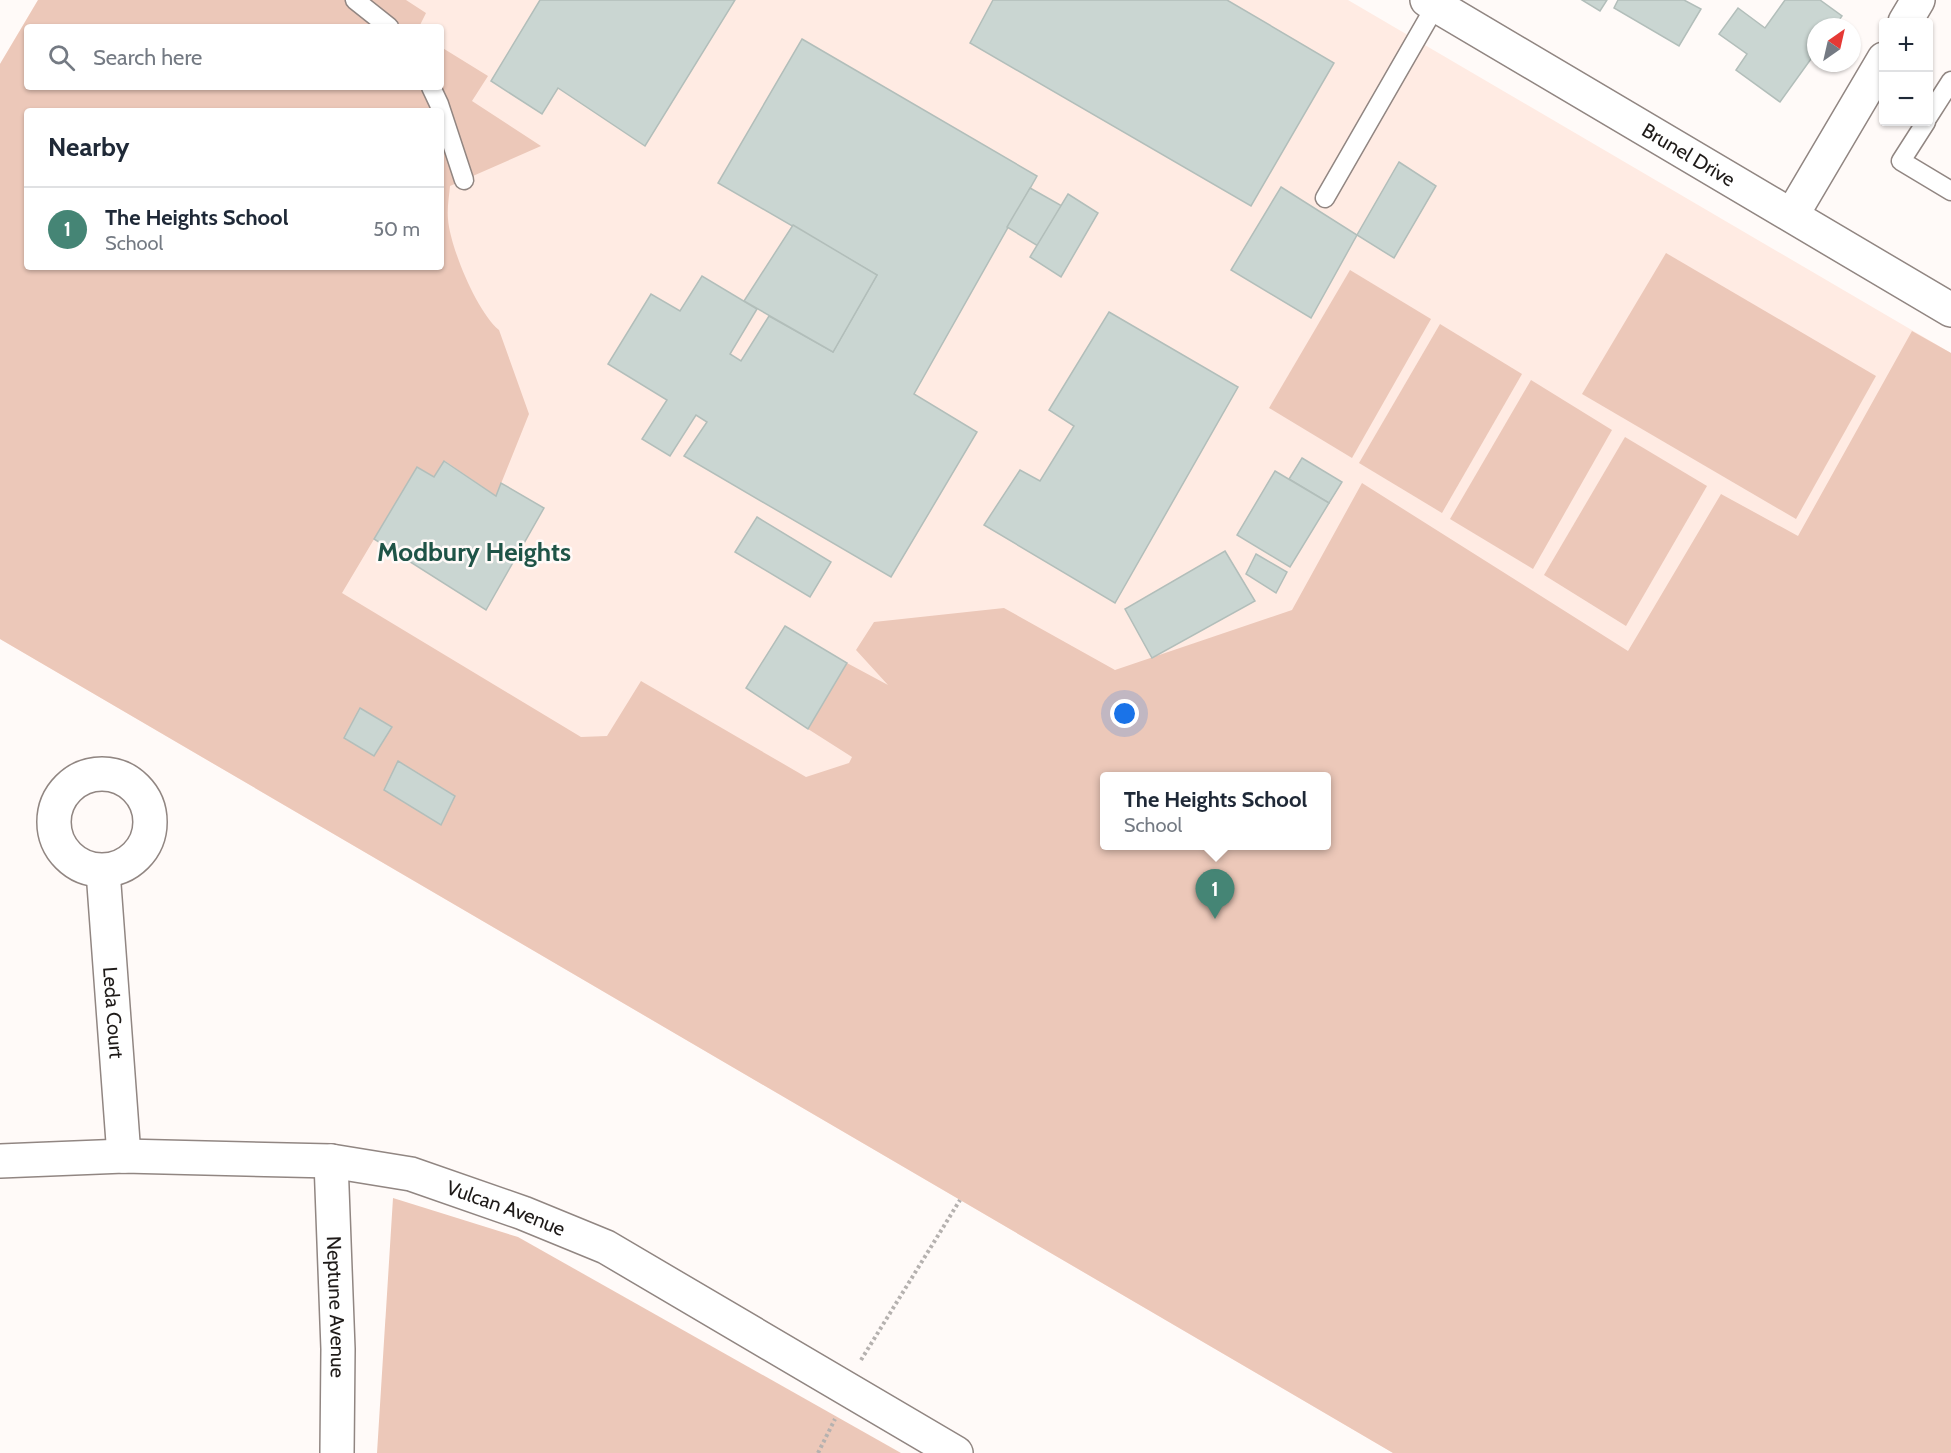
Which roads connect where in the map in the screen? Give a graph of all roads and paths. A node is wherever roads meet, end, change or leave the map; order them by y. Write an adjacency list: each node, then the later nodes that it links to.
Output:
1 (355, 0): 5 (lane)
2 (1918, 0): 4 (street)
3 (1432, 2): 15 (lane); 16 (street, Brunel Drive)
4 (1907, 18)
5 (385, 24)
6 (1879, 67): 16 (street)
7 (432, 90): 9 (lane)
8 (1949, 90): 10 (lane)
9 (440, 108)
10 (1933, 112)
11 (444, 119): 13 (lane)
12 (1923, 126): 14 (lane)
13 (464, 180)
14 (1951, 191)
15 (1325, 198)
16 (1792, 215): 17 (street, Brunel Drive)
17 (1951, 310)
18 (103, 871): 19 (street, Leda Court)
19 (124, 1156): 20 (street, Vulcan Avenue); 21 (street, Vulcan Avenue)
20 (0, 1161)
21 (331, 1161): 23 (street, Vulcan Avenue); 24 (street, Neptune Avenue)
22 (960, 1200): 23 (path)
23 (845, 1386): 25 (street, Vulcan Avenue)
24 (337, 1453)
25 (956, 1453)

